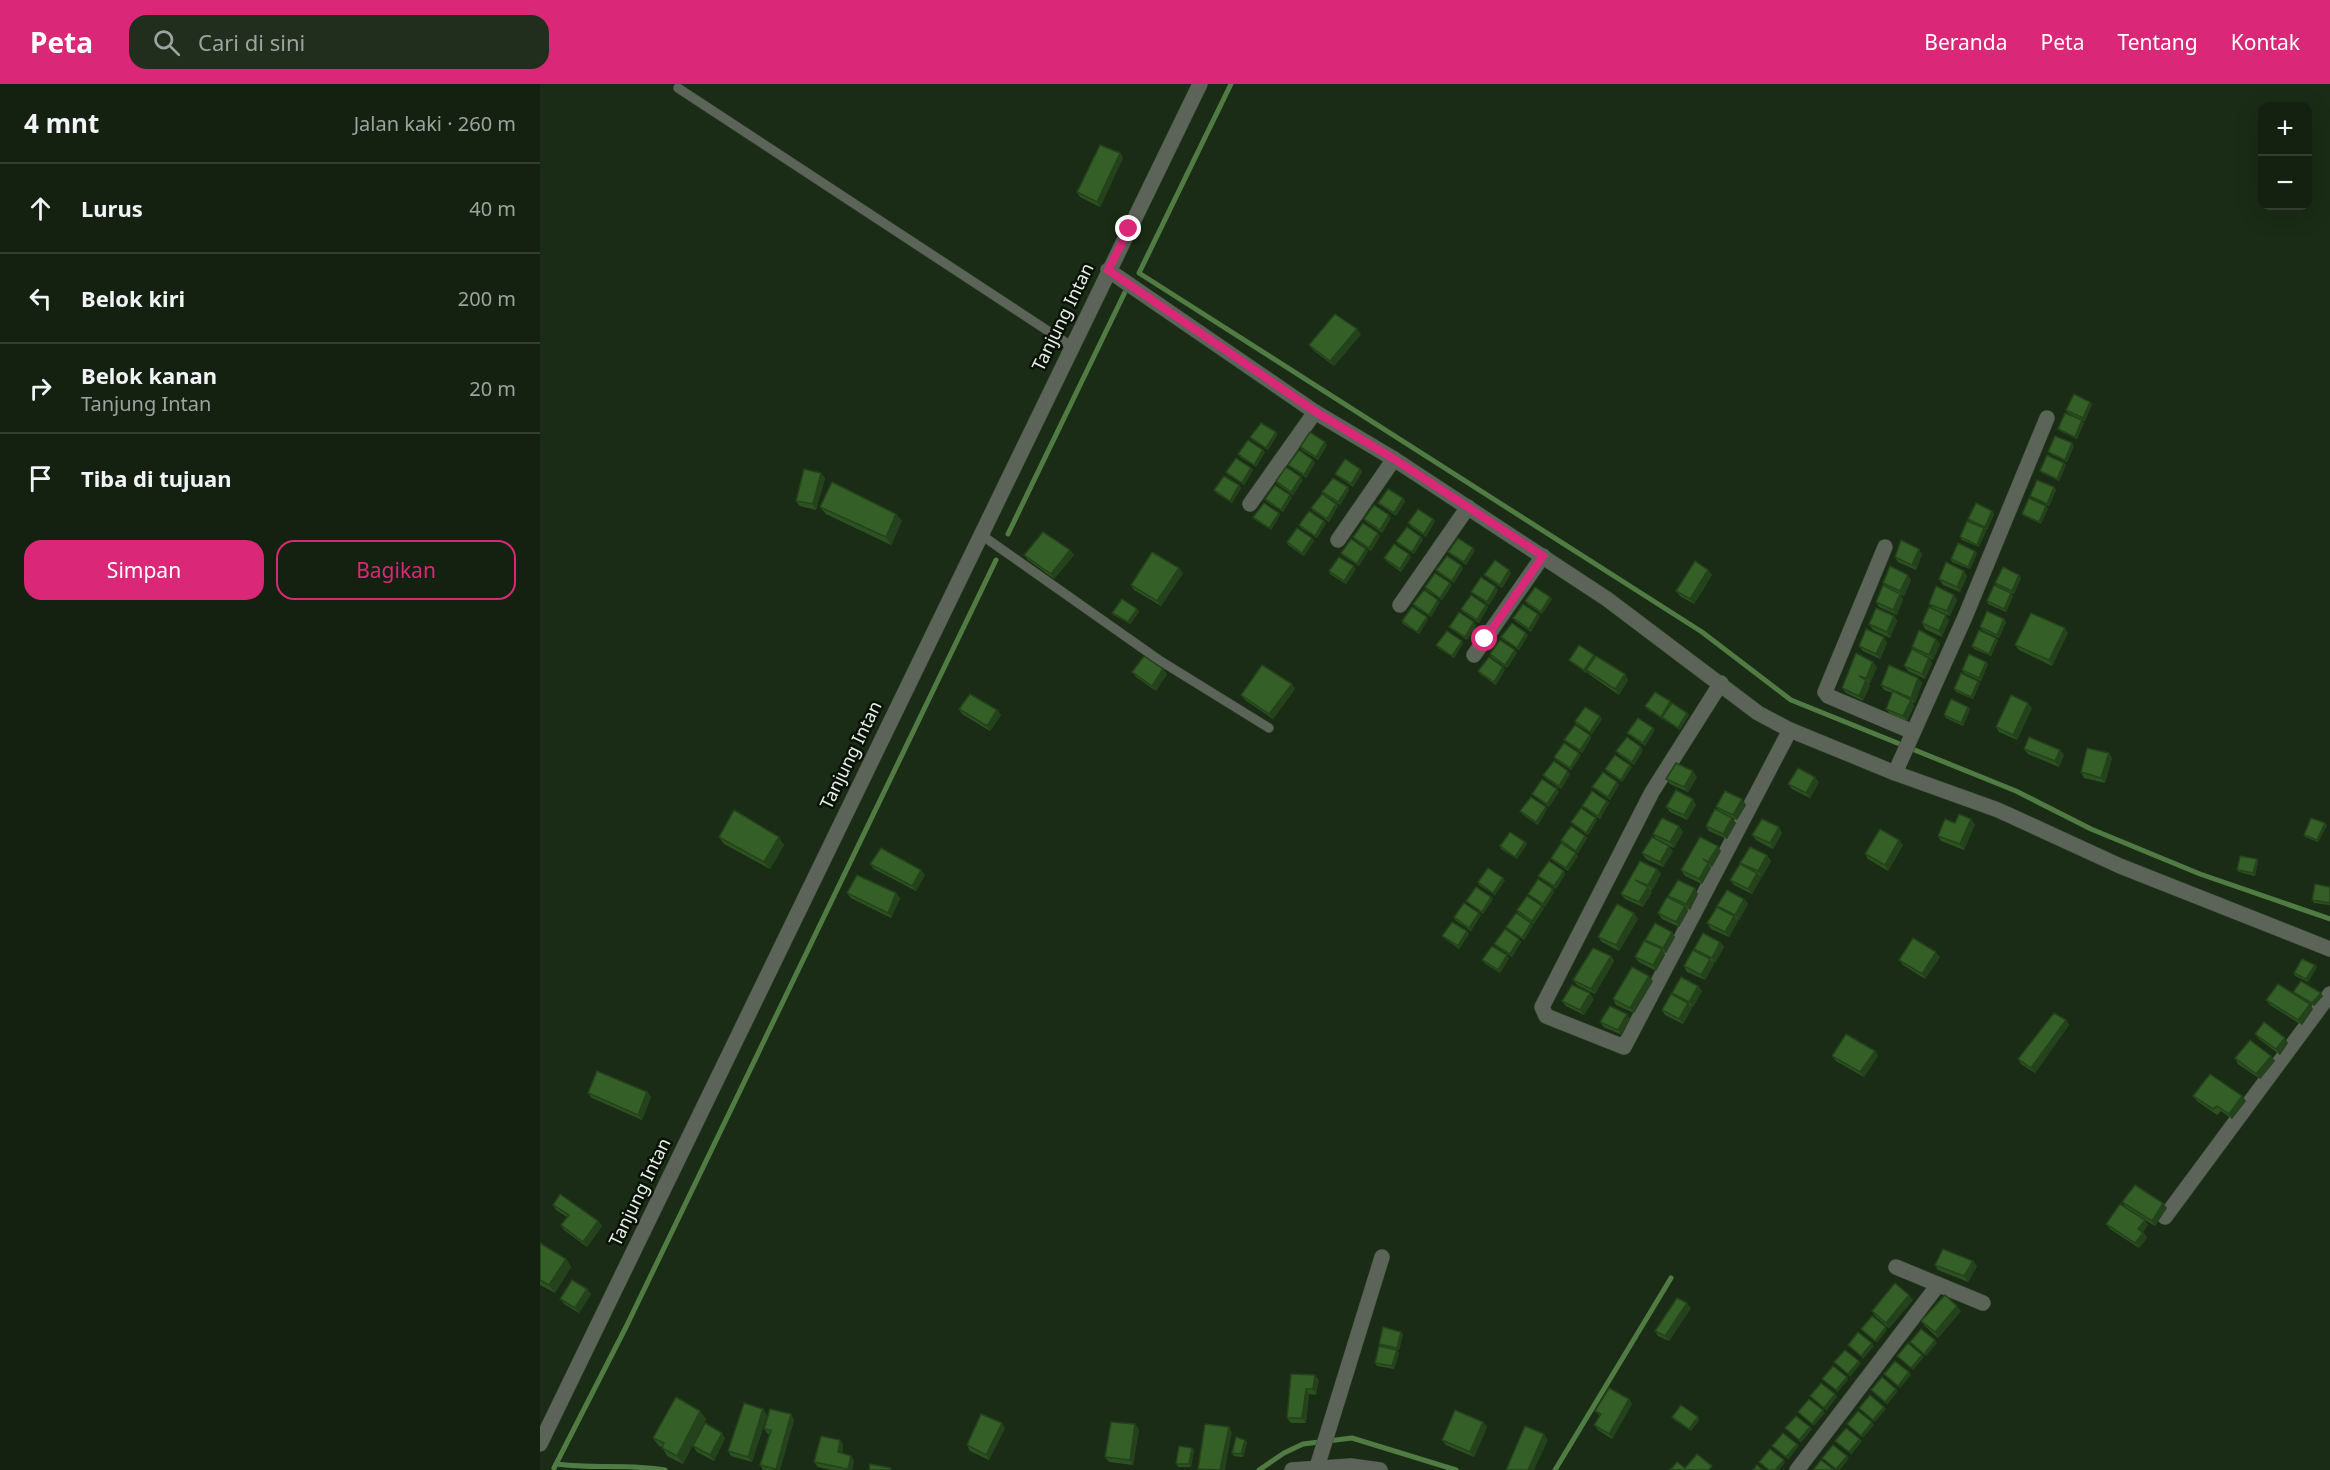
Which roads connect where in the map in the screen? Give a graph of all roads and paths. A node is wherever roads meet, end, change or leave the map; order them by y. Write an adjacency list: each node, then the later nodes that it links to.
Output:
1 (1200, 84): 3 (street, Tanjung Intan)
2 (678, 88): 4 (lane)
3 (1108, 270): 4 (street, Tanjung Intan); 5 (street)
4 (1071, 346): 10 (street, Tanjung Intan)
5 (1316, 412): 7 (street); 8 (street)
6 (2047, 418): 19 (street)
7 (1394, 459): 9 (street); 11 (street)
8 (1250, 504)
9 (1468, 507): 13 (street); 14 (street)
10 (980, 534): 17 (lane); 28 (street, Tanjung Intan)
11 (1338, 540)
12 (1886, 547): 19 (street)
13 (1543, 556): 15 (street); 16 (street)
14 (1400, 606)
15 (1474, 655)
16 (1721, 683): 18 (street); 18 (street)
17 (1269, 728)
18 (1790, 730): 20 (street)
19 (1911, 735): 20 (street)
20 (1898, 767): 21 (street)
21 (2330, 949)
22 (2330, 994): 23 (street)
23 (2165, 1216)
24 (1382, 1257): 29 (street)
25 (1896, 1267): 26 (street)
26 (1938, 1285): 27 (street); 32 (street)
27 (1983, 1303)
28 (540, 1444)
29 (1317, 1467): 30 (street); 31 (street)
30 (1292, 1470)
31 (1380, 1470)
32 (1797, 1470)

